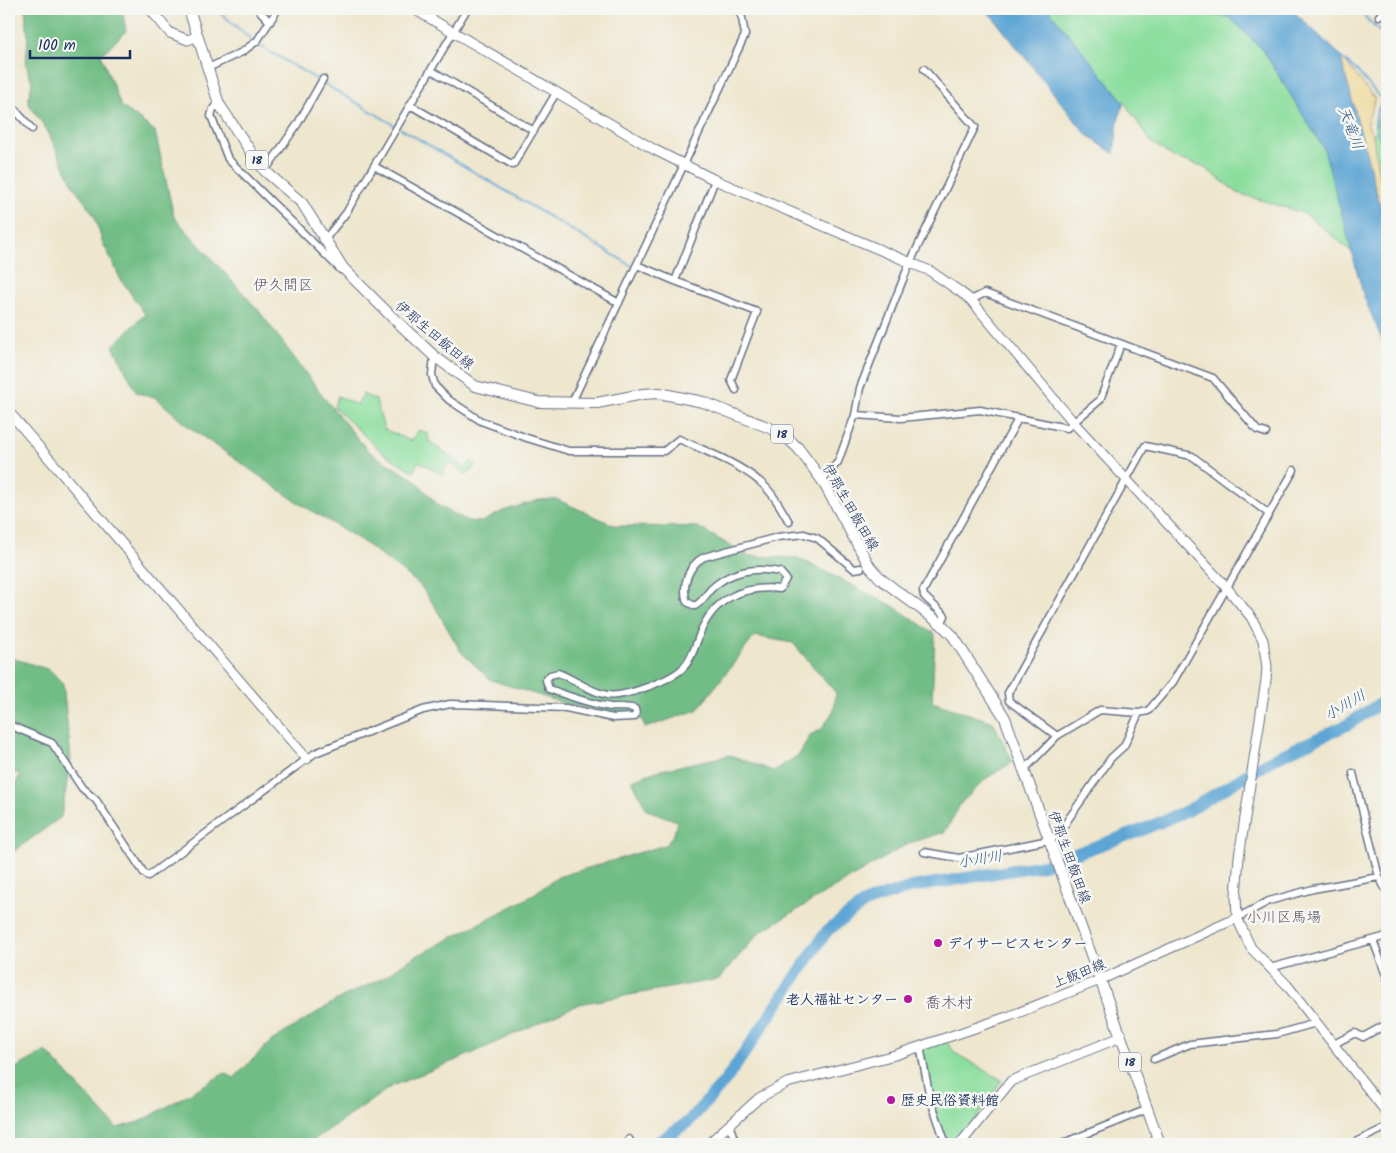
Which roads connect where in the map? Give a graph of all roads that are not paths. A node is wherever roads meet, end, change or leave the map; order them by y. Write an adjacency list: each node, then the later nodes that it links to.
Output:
1 (150, 9): 12 (street)
2 (189, 9): 12 (main road, 伊那生田飯田線 / 18)
3 (258, 9): 10 (street)
4 (278, 9): 10 (street)
5 (414, 9): 11 (street)
6 (467, 9): 11 (street)
7 (738, 9): 23 (street)
8 (1386, 9): 9 (street)
9 (1378, 16)
10 (270, 22): 13 (street)
11 (454, 32): 15 (street); 17 (street)
12 (198, 36): 13 (main road, 伊那生田飯田線 / 18)
13 (208, 68): 19 (main road, 伊那生田飯田線 / 18)
14 (924, 69): 28 (street)
15 (431, 70): 20 (street); 22 (street)
16 (322, 81): 25 (street)
17 (556, 93): 22 (street); 23 (street)
18 (9, 102): 21 (street)
19 (220, 104): 25 (main road, 伊那生田飯田線 / 18); 30 (street)
20 (410, 104): 22 (street); 24 (street)
21 (32, 129)
22 (534, 131)
23 (685, 165): 26 (street); 29 (street)
24 (374, 166): 27 (street); 33 (street)
25 (265, 171): 27 (main road, 伊那生田飯田線 / 18)
26 (715, 180): 28 (street); 31 (street)
27 (326, 238): 30 (main road, 伊那生田飯田線 / 18)
28 (910, 263): 32 (street); 39 (street)
29 (637, 266): 31 (street); 33 (street)
30 (349, 273): 35 (main road, 伊那生田飯田線 / 18)
31 (675, 280): 36 (street)
32 (971, 300): 34 (street); 41 (street)
33 (619, 303): 37 (street)
34 (1122, 344): 41 (street); 42 (street)
35 (434, 356): 37 (main road, 伊那生田飯田線 / 18); 47 (street)
36 (736, 390)
37 (572, 402): 45 (main road, 伊那生田飯田線 / 18)
38 (9, 412): 54 (street)
39 (856, 415): 40 (street); 45 (street)
40 (1018, 419): 41 (street); 50 (street)
41 (1074, 423): 44 (street)
42 (1266, 433)
43 (1294, 470): 46 (street)
44 (1126, 479): 46 (street); 49 (street); 53 (street)
45 (822, 480): 50 (main road, 伊那生田飯田線 / 18)
46 (1269, 514): 49 (street)
47 (789, 522)
48 (862, 568): 54 (street)
49 (1227, 588): 51 (street); 61 (street)
50 (941, 624): 55 (main road, 伊那生田飯田線 / 18)
51 (1139, 713): 53 (street); 57 (street)
52 (9, 725): 54 (street)
53 (1057, 736): 55 (street)
54 (307, 759)
55 (1025, 769): 57 (main road, 伊那生田飯田線 / 18)
56 (1353, 773): 59 (street)
57 (1048, 840): 58 (street); 66 (main road, 伊那生田飯田線 / 18)
58 (924, 852)
59 (1379, 877): 60 (street); 61 (street)
60 (1387, 892)
61 (1237, 918): 64 (street); 66 (street, 上飯田線)
62 (1387, 936): 63 (street)
63 (1374, 940): 64 (street); 65 (street)
64 (1270, 968): 67 (street)
65 (1387, 978)
66 (1100, 980): 69 (main road, 伊那生田飯田線 / 18); 71 (street, 上飯田線)
67 (1316, 1023): 70 (street); 72 (street)
68 (1387, 1024): 70 (street)
69 (1121, 1037): 73 (main road, 伊那生田飯田線 / 18); 80 (street)
70 (1334, 1044): 74 (street)
71 (920, 1046): 75 (street, 上飯田線); 79 (street)
72 (1154, 1059)
73 (1148, 1109): 81 (street); 82 (main road, 伊那生田飯田線 / 18)
74 (1387, 1113)
75 (729, 1124): 77 (street, 上飯田線); 78 (street)
76 (1387, 1127): 83 (street)
77 (708, 1144)
78 (733, 1144)
79 (946, 1144)
80 (960, 1144)
81 (1061, 1144)
82 (1160, 1144)
83 (1351, 1144)

